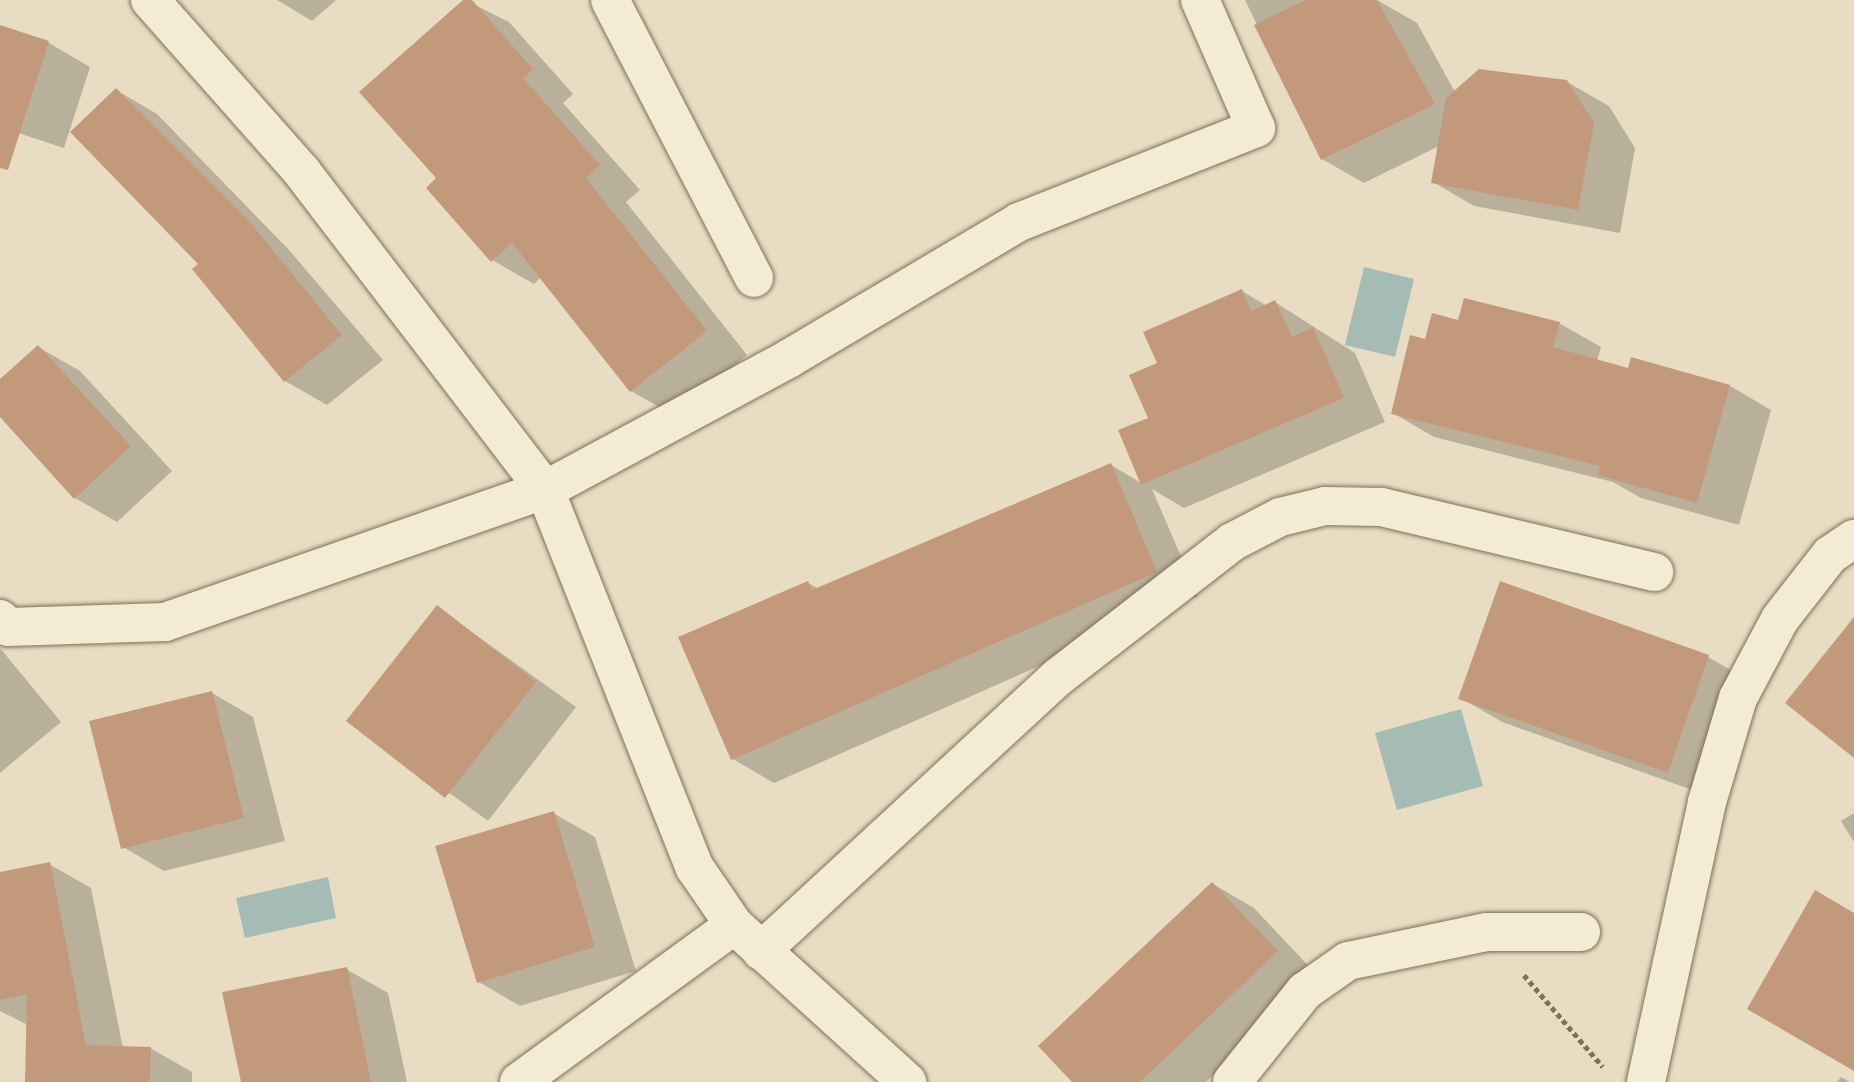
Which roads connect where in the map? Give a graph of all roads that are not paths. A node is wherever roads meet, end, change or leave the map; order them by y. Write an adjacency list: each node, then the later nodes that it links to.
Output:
1 (149, 0): 5 (street)
2 (610, 0): 4 (street)
3 (1200, 0): 5 (street)
4 (754, 278)
5 (545, 490): 8 (street); 9 (street)
6 (1854, 539): 15 (street)
7 (1654, 572): 11 (street)
8 (0, 619)
9 (734, 925): 11 (street); 12 (street)
10 (1581, 932): 14 (street)
11 (761, 951): 13 (street)
12 (519, 1082)
13 (907, 1082)
14 (1232, 1082)
15 (1646, 1082)

